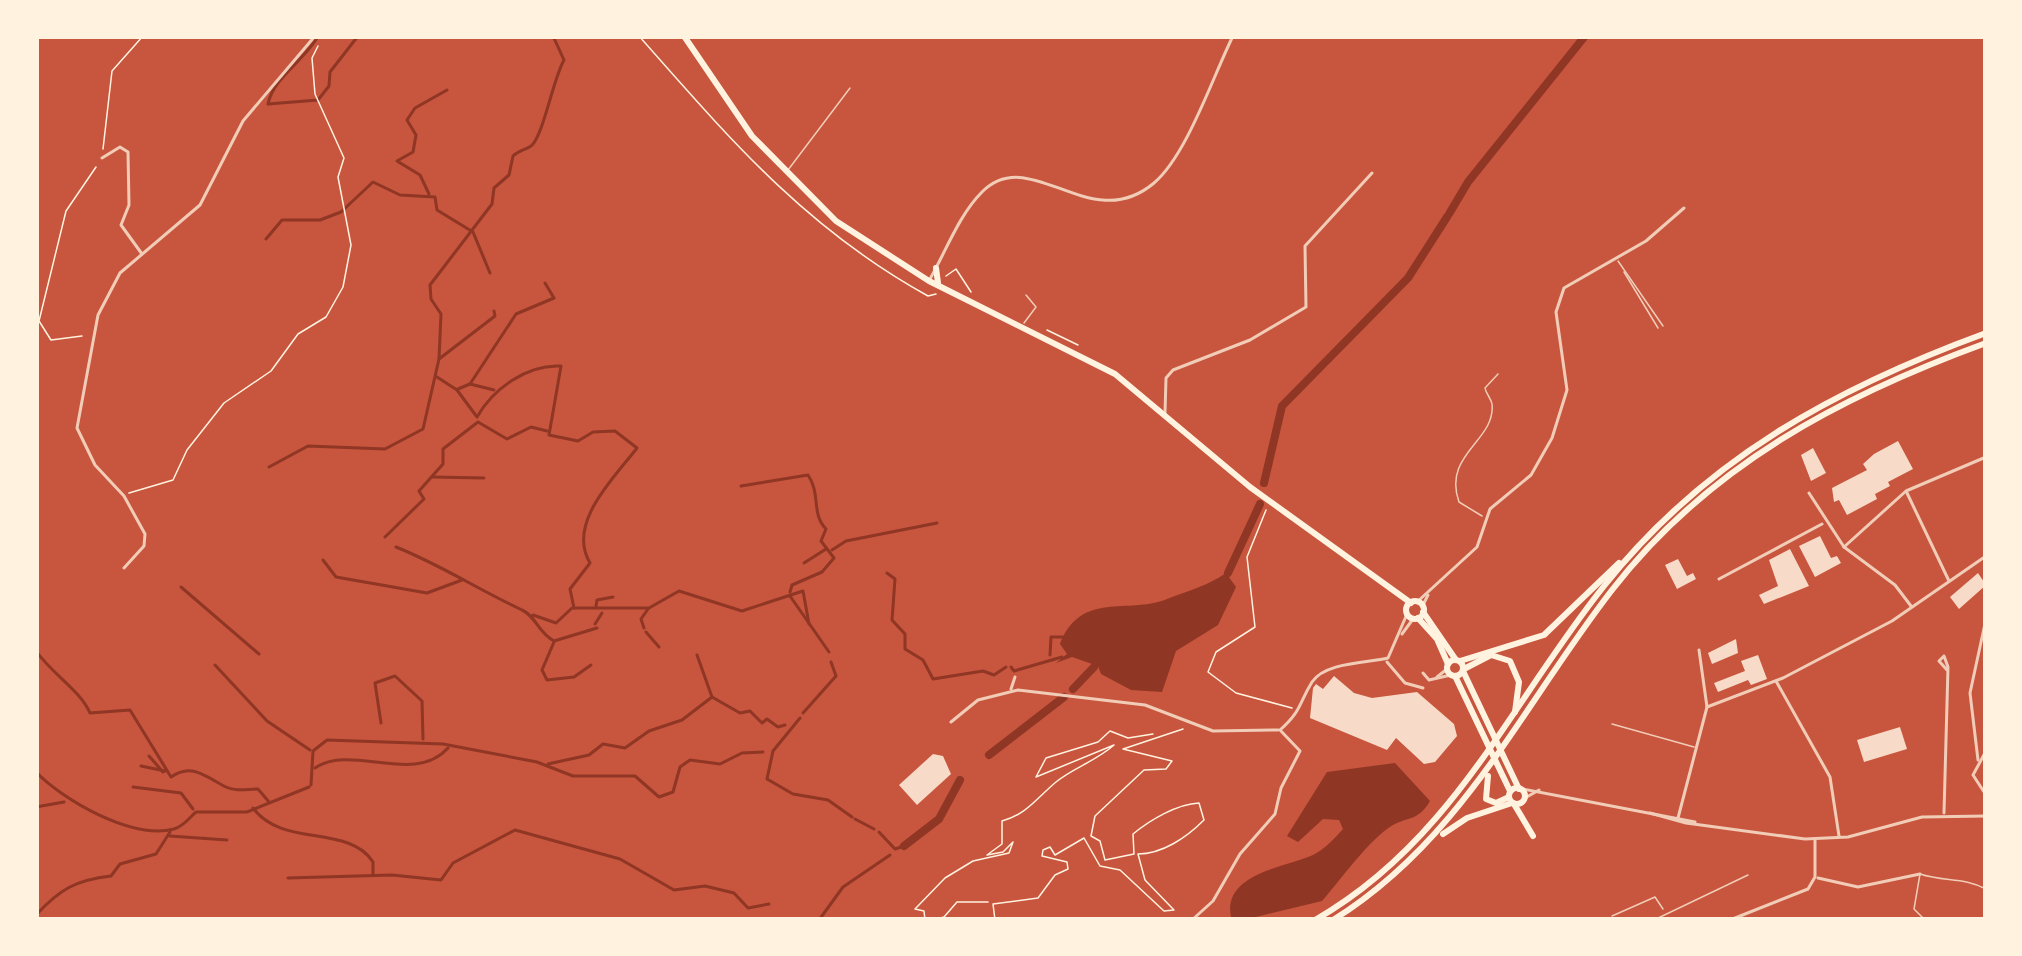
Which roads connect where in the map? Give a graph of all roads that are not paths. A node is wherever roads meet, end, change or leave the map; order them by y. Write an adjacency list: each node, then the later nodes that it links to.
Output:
1 (684, 36): 7 (main road)
2 (1233, 36): 11 (street)
3 (317, 37): 9 (street)
4 (850, 88): 7 (lane)
5 (102, 158): 9 (street)
6 (1372, 173): 20 (street)
7 (785, 174): 12 (main road)
8 (1684, 208): 10 (street)
9 (143, 255): 29 (street)
10 (1616, 258): 16 (lane); 24 (street)
11 (936, 266): 12 (street); 13 (main road)
12 (927, 279): 13 (main road)
13 (940, 286): 15 (main road)
14 (1026, 295): 15 (lane)
15 (1023, 325): 20 (main road)
16 (1661, 327)
17 (1986, 333): 27 (main road)
18 (1986, 343): 52 (main road)
19 (1498, 374): 24 (lane)
20 (1165, 413): 33 (main road)
21 (1986, 457): 22 (street)
22 (1906, 491): 26 (street); 31 (street)
23 (1809, 493): 25 (street)
24 (1486, 518): 33 (street)
25 (1825, 522): 26 (street); 30 (street)
26 (1844, 547): 32 (street)
27 (1631, 553): 37 (main road); 47 (main road)
28 (1986, 556): 31 (street)
29 (124, 568)
30 (1719, 579)
31 (1949, 581): 32 (street)
32 (1913, 608): 41 (street)
33 (1415, 611): 36 (street); 37 (main road)
34 (1986, 619): 51 (street)
35 (1699, 650): 44 (street)
36 (1387, 658): 42 (street); 48 (street)
37 (1456, 668): 39 (street); 47 (main road); 54 (main road)
38 (1947, 670): 55 (street)
39 (1423, 673)
40 (1016, 677): 43 (street)
41 (1776, 681): 44 (street); 59 (street)
42 (1423, 688)
43 (1011, 690): 45 (street); 48 (street)
44 (1707, 707): 49 (street)
45 (951, 722)
46 (1612, 724): 49 (lane)
47 (1507, 728): 52 (main road)
48 (1280, 730): 68 (street)
49 (1697, 748): 57 (street)
50 (1986, 751): 51 (street)
51 (1978, 760): 53 (street)
52 (1488, 764): 54 (main road); 61 (main road); 69 (main road)
53 (1986, 795)
54 (1517, 797): 57 (street); 58 (main road); 61 (main road)
55 (1944, 815): 56 (street); 59 (street)
56 (1986, 816)
57 (1679, 819): 60 (street)
58 (1532, 836)
59 (1839, 837): 60 (street)
60 (1815, 838): 64 (street)
61 (1426, 847): 70 (main road)
62 (1920, 874): 64 (street); 65 (lane); 73 (lane)
63 (1748, 875): 66 (lane)
64 (1815, 878): 72 (street)
65 (1985, 887)
66 (1665, 912): 67 (lane); 71 (lane)
67 (1612, 916)
68 (1192, 920)
69 (1315, 920)
70 (1333, 920)
71 (1654, 920)
72 (1730, 920)
73 (1925, 920)

